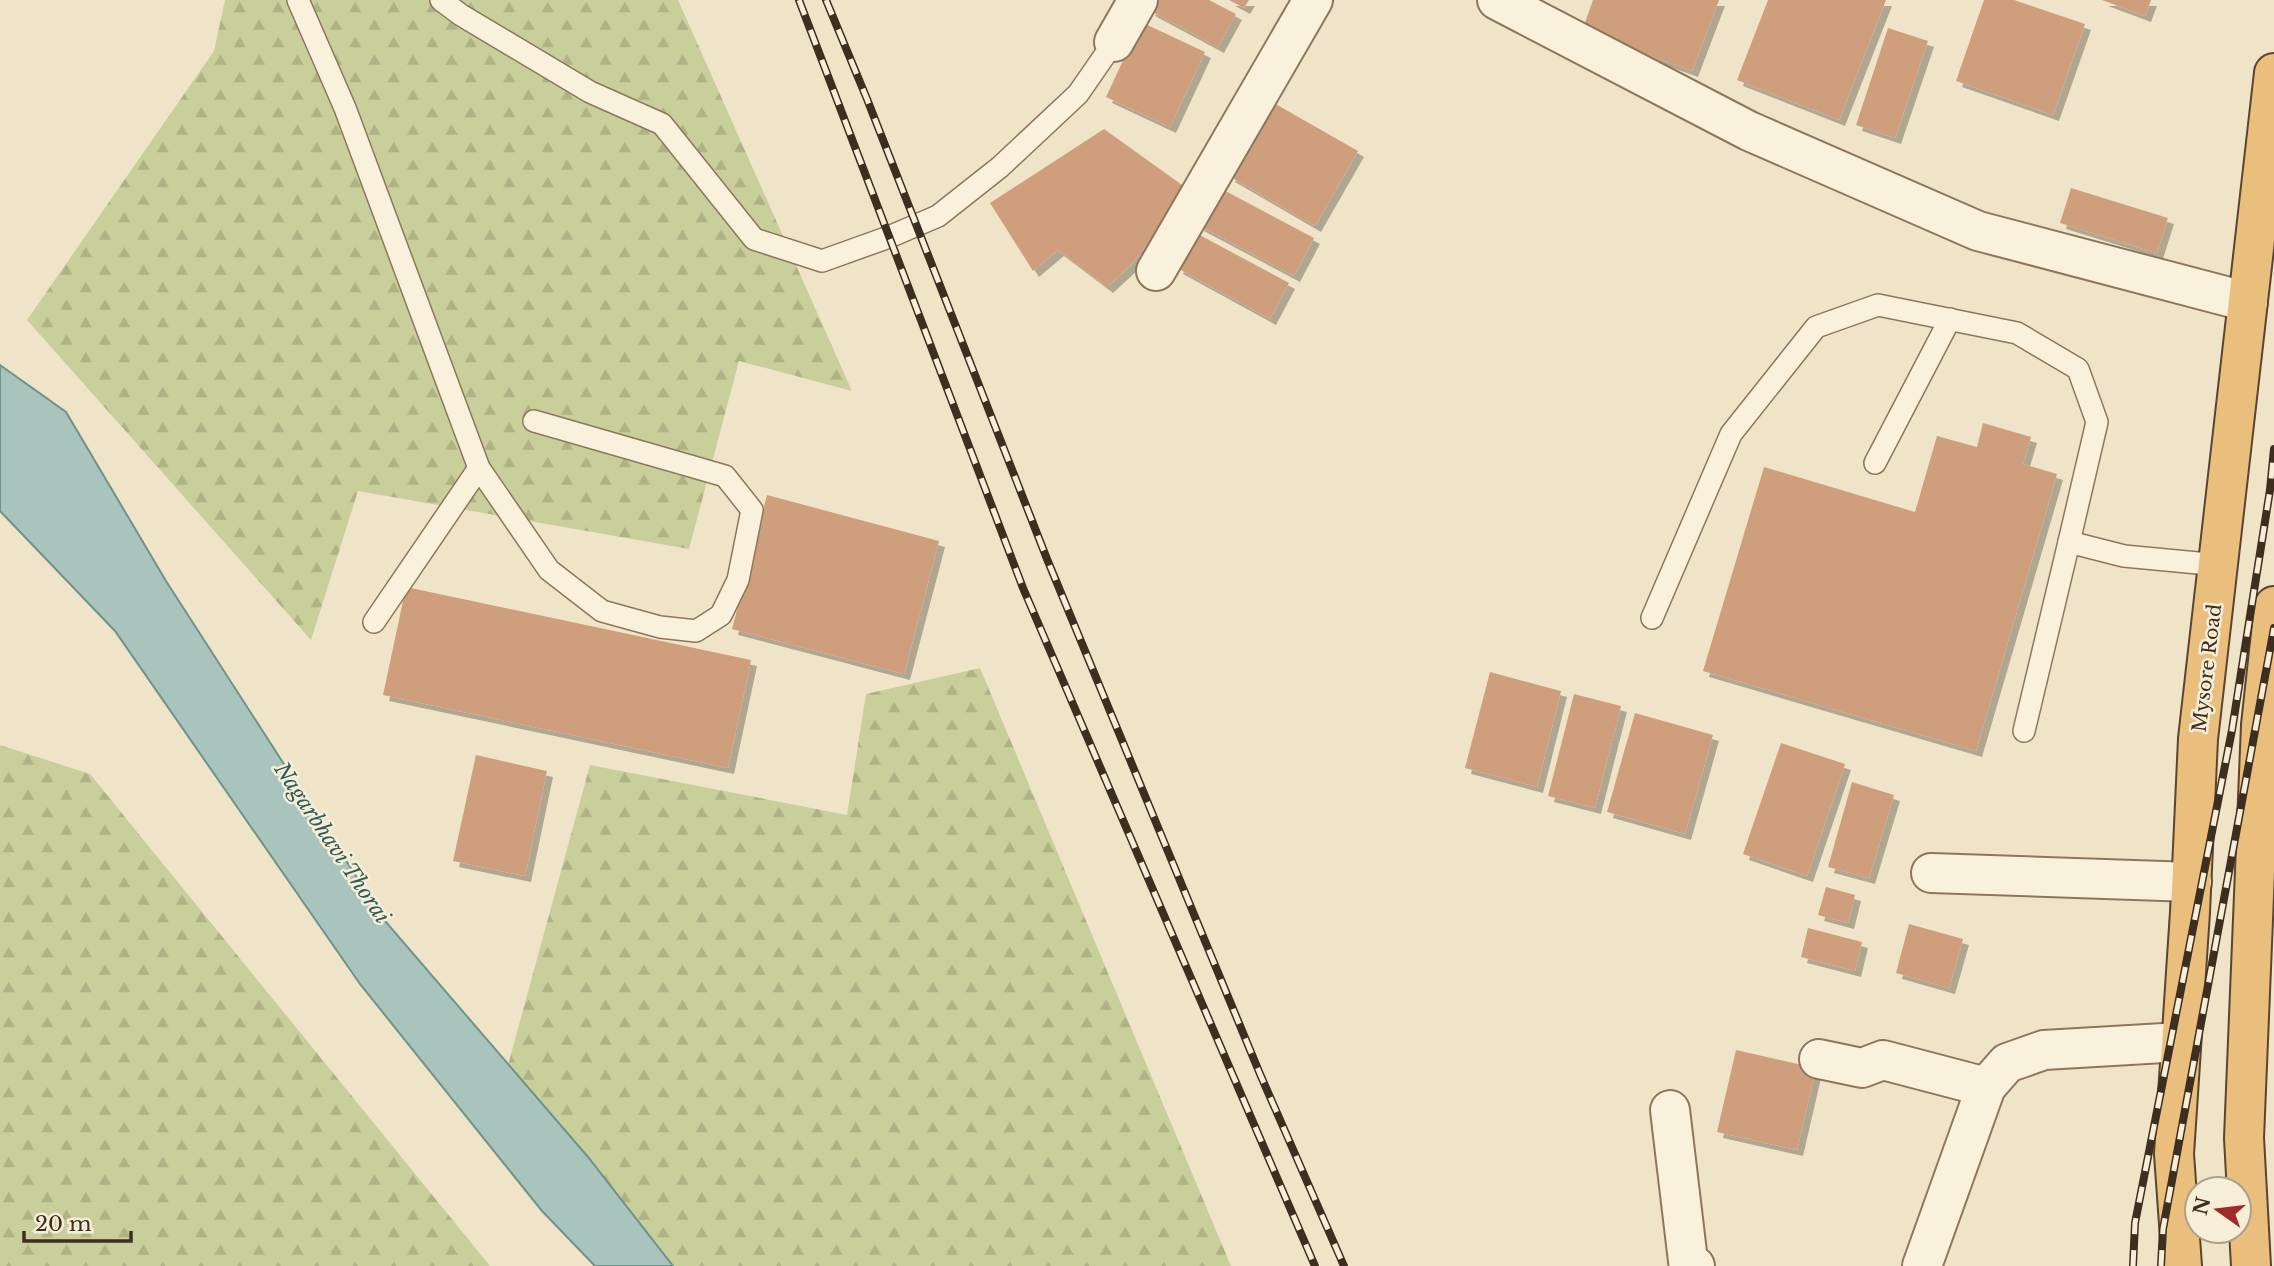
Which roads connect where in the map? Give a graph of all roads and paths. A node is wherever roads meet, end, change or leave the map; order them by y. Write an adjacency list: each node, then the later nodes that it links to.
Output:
1 (298, 0): 13 (lane)
2 (441, 0): 6 (lane)
3 (1138, 0): 6 (street)
4 (1313, 0): 8 (street)
5 (1497, 0): 9 (street)
6 (1114, 42)
7 (2274, 72): 9 (highway, Mysore Road)
8 (1156, 271)
9 (2248, 302): 15 (highway, Mysore Road)
10 (1950, 319): 12 (lane); 14 (lane); 17 (lane)
11 (534, 421): 13 (lane)
12 (1875, 463)
13 (479, 468): 18 (lane)
14 (2069, 542): 15 (lane); 19 (lane)
15 (2218, 565): 21 (highway, Mysore Road)
16 (2274, 606): 29 (highway)
17 (1652, 618)
18 (374, 622)
19 (2024, 731)
20 (1931, 873): 21 (street)
21 (2192, 881): 22 (highway, Mysore Road)
22 (2181, 1042): 24 (street); 28 (highway, Mysore Road)
23 (1819, 1059): 24 (street)
24 (1986, 1087): 27 (street)
25 (1670, 1110): 26 (street)
26 (1695, 1266)
27 (1922, 1266)
28 (2182, 1266)
29 (2251, 1266)

